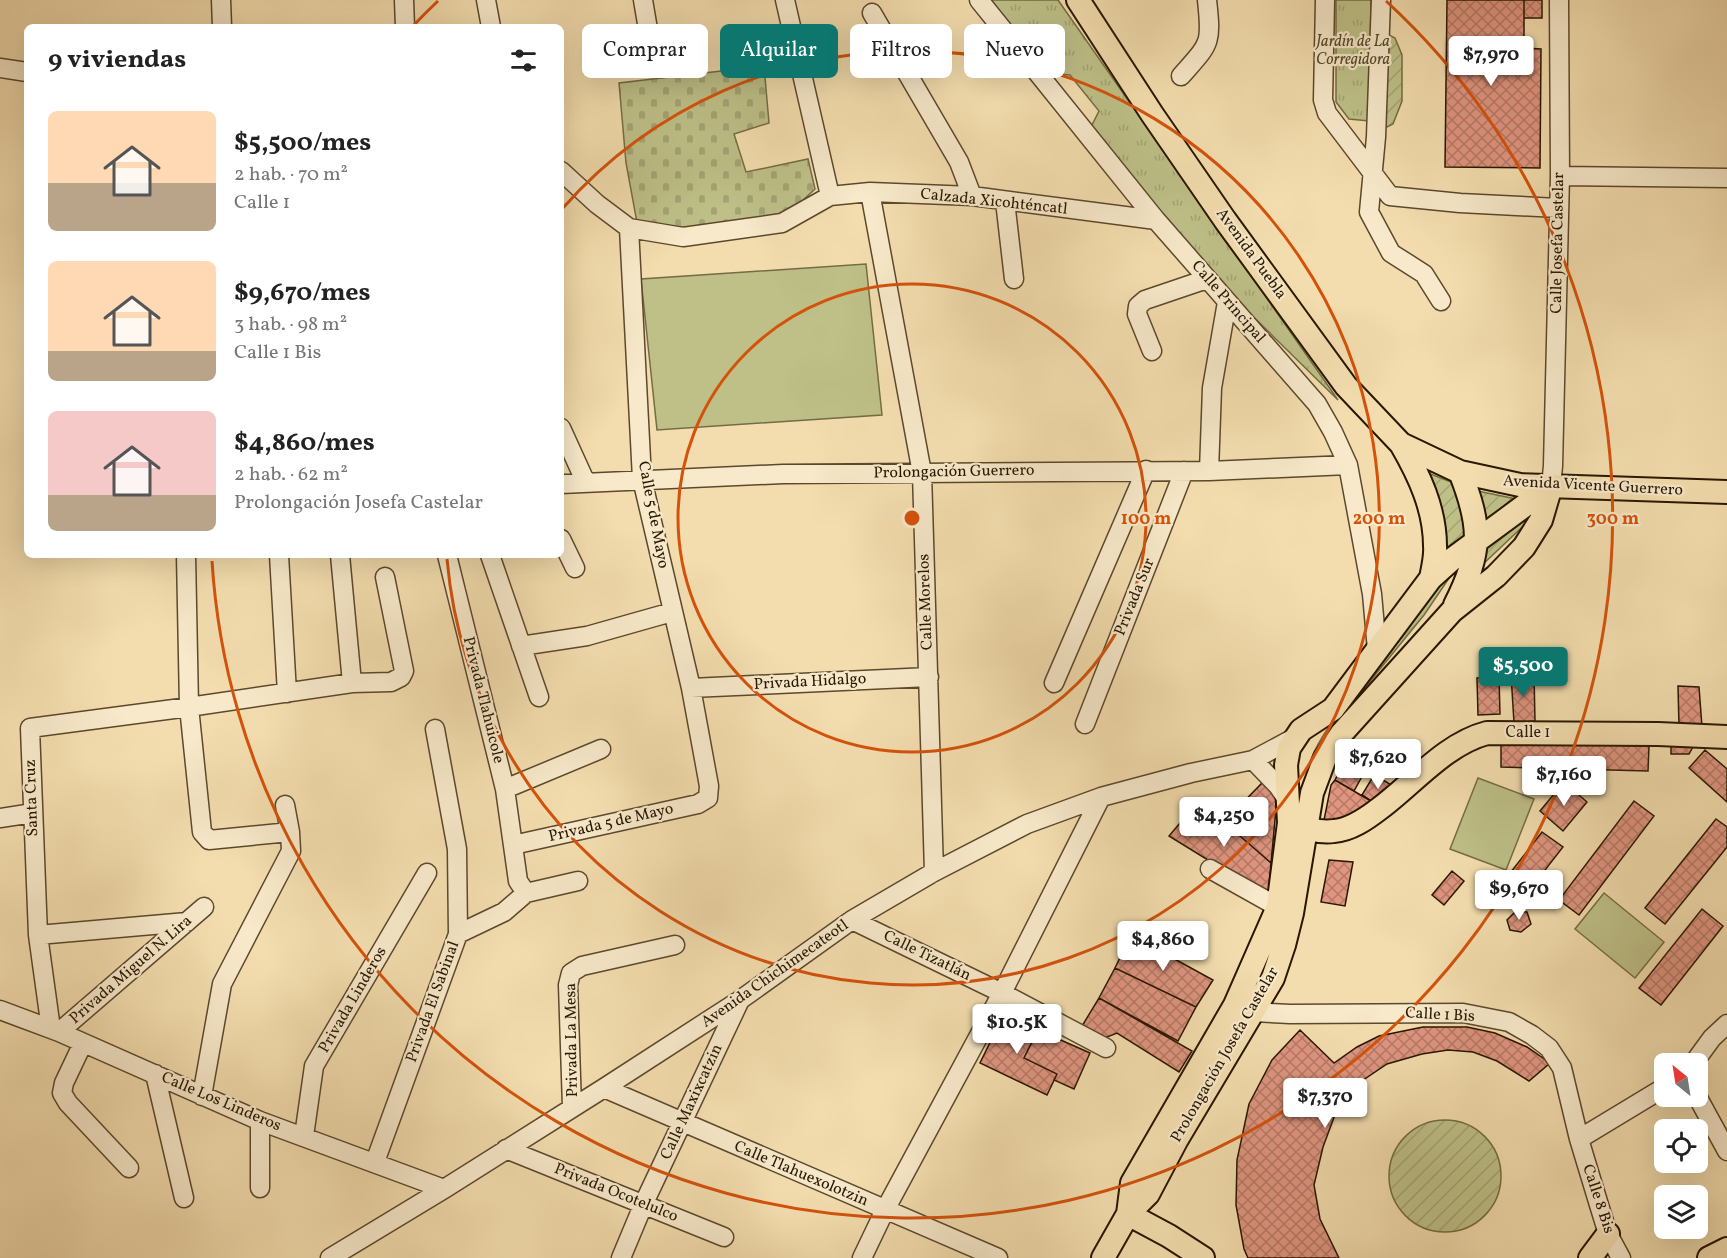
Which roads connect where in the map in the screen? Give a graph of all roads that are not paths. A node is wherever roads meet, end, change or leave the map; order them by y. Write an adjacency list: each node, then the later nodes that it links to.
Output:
1 (222, 0): 13 (street)
2 (404, 0): 14 (street)
3 (486, 0): 15 (street)
4 (643, 0): 16 (street)
5 (785, 0): 25 (street)
6 (979, 0): 29 (street, Calle Principal)
7 (1078, 0): 37 (main road, Avenida Puebla)
8 (1207, 0): 19 (street)
9 (1325, 0): 20 (street)
10 (1381, 0): 20 (street)
11 (1558, 0): 22 (street, Calle Josefa Castelar)
12 (872, 14): 26 (street)
13 (222, 24)
14 (405, 24)
15 (490, 24)
16 (647, 24)
17 (0, 68): 18 (street)
18 (24, 72)
19 (1181, 76)
20 (1374, 173): 28 (street); 33 (street)
21 (564, 174): 30 (street)
22 (1560, 176): 23 (street); 28 (street, Calle Josefa Castelar)
23 (1727, 178)
24 (870, 192): 25 (street, Calzada Xicohténcatl); 26 (street, Calzada Xicohténcatl); 43 (street, Calle Morelos)
25 (830, 196): 30 (street)
26 (972, 196): 27 (street, Calzada Xicohténcatl)
27 (1005, 201): 29 (street, Calzada Xicohténcatl); 31 (street)
28 (1558, 208): 47 (street, Calle Josefa Castelar)
29 (1156, 220): 32 (street, Calle Principal)
30 (629, 228): 44 (street, Calle 5 de Mayo)
31 (1014, 279)
32 (1207, 279): 34 (street, Calle Principal); 35 (street)
33 (1441, 301)
34 (1227, 302): 38 (street, Calle Principal); 41 (street)
35 (1152, 351)
36 (564, 435): 45 (street)
37 (1401, 444): 42 (main road, Avenida Puebla); 58 (main road)
38 (1348, 465): 41 (street, Prolongación Guerrero); 62 (street, Calle Principal)
39 (1146, 470): 40 (street, Prolongación Guerrero); 43 (street, Prolongación Guerrero); 65 (street)
40 (1184, 471): 41 (street, Prolongación Guerrero); 70 (street, Privada Sur)
41 (1209, 471)
42 (1460, 472): 47 (main road, Avenida Vicente Guerrero); 49 (main road)
43 (921, 473): 44 (street, Prolongación Guerrero); 63 (street, Calle Morelos)
44 (642, 479): 45 (street, Prolongación Guerrero); 60 (street, Calle 5 de Mayo)
45 (586, 483): 46 (street, Prolongación Guerrero)
46 (564, 484)
47 (1551, 486): 48 (main road, Avenida Vicente Guerrero); 49 (main road); 59 (main road, Prolongación Josefa Castelar)
48 (1727, 492)
49 (1477, 541): 58 (main road); 59 (main road)
50 (564, 545): 56 (street)
51 (186, 558): 69 (street)
52 (279, 558): 67 (street)
53 (340, 558): 64 (street)
54 (448, 558): 77 (street, Privada Tlahuicole)
55 (491, 558): 61 (street)
56 (575, 568)
57 (385, 577): 64 (street)
58 (1431, 578): 62 (main road)
59 (1452, 611): 74 (main road, Prolongación Josefa Castelar)
60 (672, 612): 61 (street); 66 (street, Calle 5 de Mayo)
61 (521, 646): 68 (street)
62 (1377, 651): 72 (main road)
63 (929, 677): 66 (street, Privada Hidalgo); 87 (street, Calle Morelos)
64 (352, 683): 67 (street)
65 (1054, 683)
66 (691, 688): 79 (street, Calle 5 de Mayo)
67 (287, 693): 69 (street)
68 (539, 697)
69 (189, 707): 81 (street, Santa Cruz); 84 (street)
70 (1085, 724)
71 (435, 729): 95 (street, Privada El Sabinal)
72 (1302, 731): 74 (main road); 76 (street, Avenida Chichimecateotl); 83 (main road, Prolongación Josefa Castelar)
73 (1727, 737): 83 (main road, Calle 1)
74 (1334, 744): 83 (main road, Prolongación Josefa Castelar)
75 (601, 749): 77 (street)
76 (1253, 760): 78 (street, Avenida Chichimecateotl); 83 (street)
77 (505, 789): 85 (street, Privada Tlahuicole)
78 (1101, 797): 87 (street, Avenida Chichimecateotl); 98 (street)
79 (708, 798): 85 (street, Privada 5 de Mayo)
80 (285, 805): 84 (street)
81 (33, 813): 82 (street); 96 (street, Santa Cruz)
82 (0, 818)
83 (1295, 818): 92 (main road, Prolongación Josefa Castelar); 100 (main road, Prolongación Josefa Castelar)
84 (290, 832): 110 (street)
85 (513, 845): 90 (street, Privada Tlahuicole)
86 (1210, 869): 92 (street)
87 (934, 872): 93 (street, Avenida Chichimecateotl)
88 (427, 873): 115 (street, Privada Linderos)
89 (578, 880): 90 (street)
90 (526, 893): 95 (street)
91 (204, 907): 94 (street, Privada Miguel N. Lira)
92 (1278, 907): 100 (main road, Prolongación Josefa Castelar)
93 (852, 920): 98 (street, Calle Tizatlán); 99 (street, Avenida Chichimecateotl)
94 (187, 922): 96 (street); 103 (street, Privada Miguel N. Lira)
95 (458, 934): 119 (street, Privada El Sabinal)
96 (38, 935): 103 (street, Santa Cruz)
97 (675, 945): 111 (street, Privada La Mesa)
98 (1002, 993): 105 (street, Calle Tizatlán); 125 (street)
99 (740, 1000): 108 (street, Avenida Chichimecateotl); 114 (street, Calle Maxixcatzin)
100 (1244, 1009): 116 (street, Calle 1 Bis); 126 (main road, Prolongación Josefa Castelar)
101 (0, 1010): 103 (street, Calle Los Linderos)
102 (1727, 1024): 106 (street)
103 (55, 1031): 104 (street, Calle Los Linderos)
104 (83, 1043): 107 (street, Calle Los Linderos); 120 (street)
105 (1106, 1048)
106 (1701, 1053)
107 (155, 1074): 110 (street, Calle Los Linderos); 123 (street)
108 (604, 1088): 111 (street, Avenida Chichimecateotl); 114 (street, Calle Tlahuexolotzin)
109 (1654, 1094): 116 (street)
110 (202, 1096): 113 (street, Calle Los Linderos)
111 (572, 1107): 117 (street, Avenida Chichimecateotl)
112 (1703, 1107): 118 (street)
113 (260, 1121): 115 (street, Calle Los Linderos); 121 (street)
114 (683, 1123): 124 (street, Calle Maxixcatzin); 125 (street, Calle Tlahuexolotzin)
115 (304, 1136): 119 (street, Calle Los Linderos)
116 (1579, 1139): 127 (street, Calle 8 Bis)
117 (506, 1149): 122 (street, Avenida Chichimecateotl); 124 (street, Privada Ocotelulco)
118 (1727, 1151)
119 (375, 1162): 122 (street, Calle Los Linderos)
120 (129, 1168)
121 (260, 1188)
122 (444, 1190): 131 (street, Avenida Chichimecateotl)
123 (184, 1198)
124 (644, 1203): 128 (street, Privada Ocotelulco); 130 (street, Calle Maxixcatzin)
125 (885, 1210): 132 (street); 133 (street, Calle Tlahuexolotzin)
126 (1128, 1214): 134 (main road, Prolongación Josefa Castelar); 135 (main road)
127 (1608, 1234): 136 (main road); 137 (street, Calle 8 Bis)
128 (724, 1237)
129 (1727, 1249): 138 (main road)
130 (622, 1255)
131 (330, 1258)
132 (862, 1258)
133 (998, 1258)
134 (1102, 1258)
135 (1203, 1258)
136 (1590, 1258)
137 (1621, 1258)
138 (1709, 1258)

